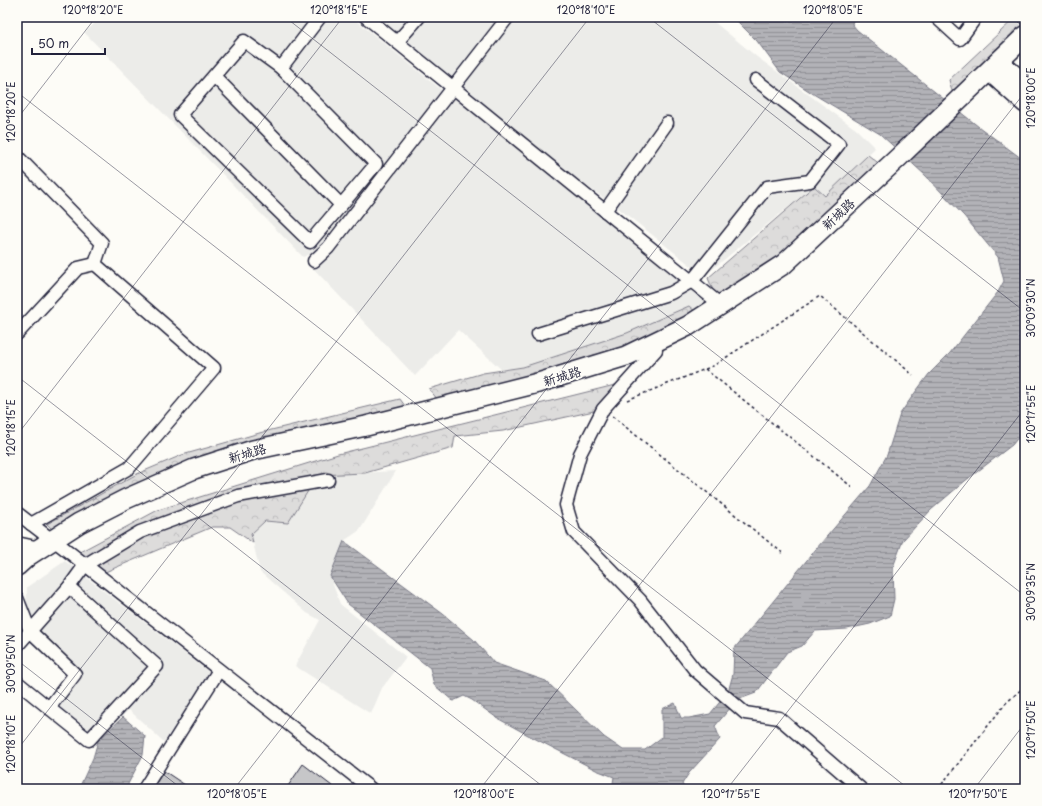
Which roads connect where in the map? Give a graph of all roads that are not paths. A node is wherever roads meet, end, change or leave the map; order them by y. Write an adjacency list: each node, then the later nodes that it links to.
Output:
1 (320, 17): 10 (street)
2 (366, 17): 8 (street)
3 (419, 17): 8 (street)
4 (508, 17): 15 (street)
5 (936, 17): 6 (street)
6 (976, 17)
7 (1025, 36): 11 (main road, 新城路)
8 (397, 42): 15 (street)
9 (1025, 49): 11 (main road, 新城路)
10 (281, 68): 12 (street); 20 (street)
11 (998, 70): 14 (main road); 16 (main road); 19 (main road, 新城路)
12 (214, 76): 20 (street); 20 (street)
13 (756, 80): 24 (street)
14 (1025, 83)
15 (453, 87): 21 (street); 22 (street)
16 (1025, 104)
17 (667, 123): 21 (street)
18 (17, 156): 23 (street)
19 (902, 161): 25 (main road, 新城路); 28 (main road, 新城路)
20 (341, 205)
21 (605, 211): 24 (street)
22 (314, 261)
23 (95, 264): 26 (street); 31 (street)
24 (692, 281): 25 (street); 27 (street)
25 (722, 305): 33 (main road, 新城路)
26 (17, 334)
27 (538, 334)
28 (656, 350): 33 (main road, 新城路); 46 (street)
29 (328, 480): 34 (street)
30 (17, 513): 31 (street)
31 (31, 524): 33 (street)
32 (17, 543): 33 (street)
33 (51, 544): 34 (street); 35 (main road, 新城路); 36 (main road, 新城路)
34 (86, 565): 37 (street); 41 (street)
35 (17, 566)
36 (17, 576)
37 (69, 587): 39 (street); 43 (street)
38 (17, 598): 39 (street)
39 (30, 631): 40 (street); 43 (street)
40 (17, 646)
41 (219, 670): 44 (street); 45 (street)
42 (17, 682): 43 (street)
43 (49, 708)
44 (144, 789)
45 (371, 789)
46 (861, 789)

